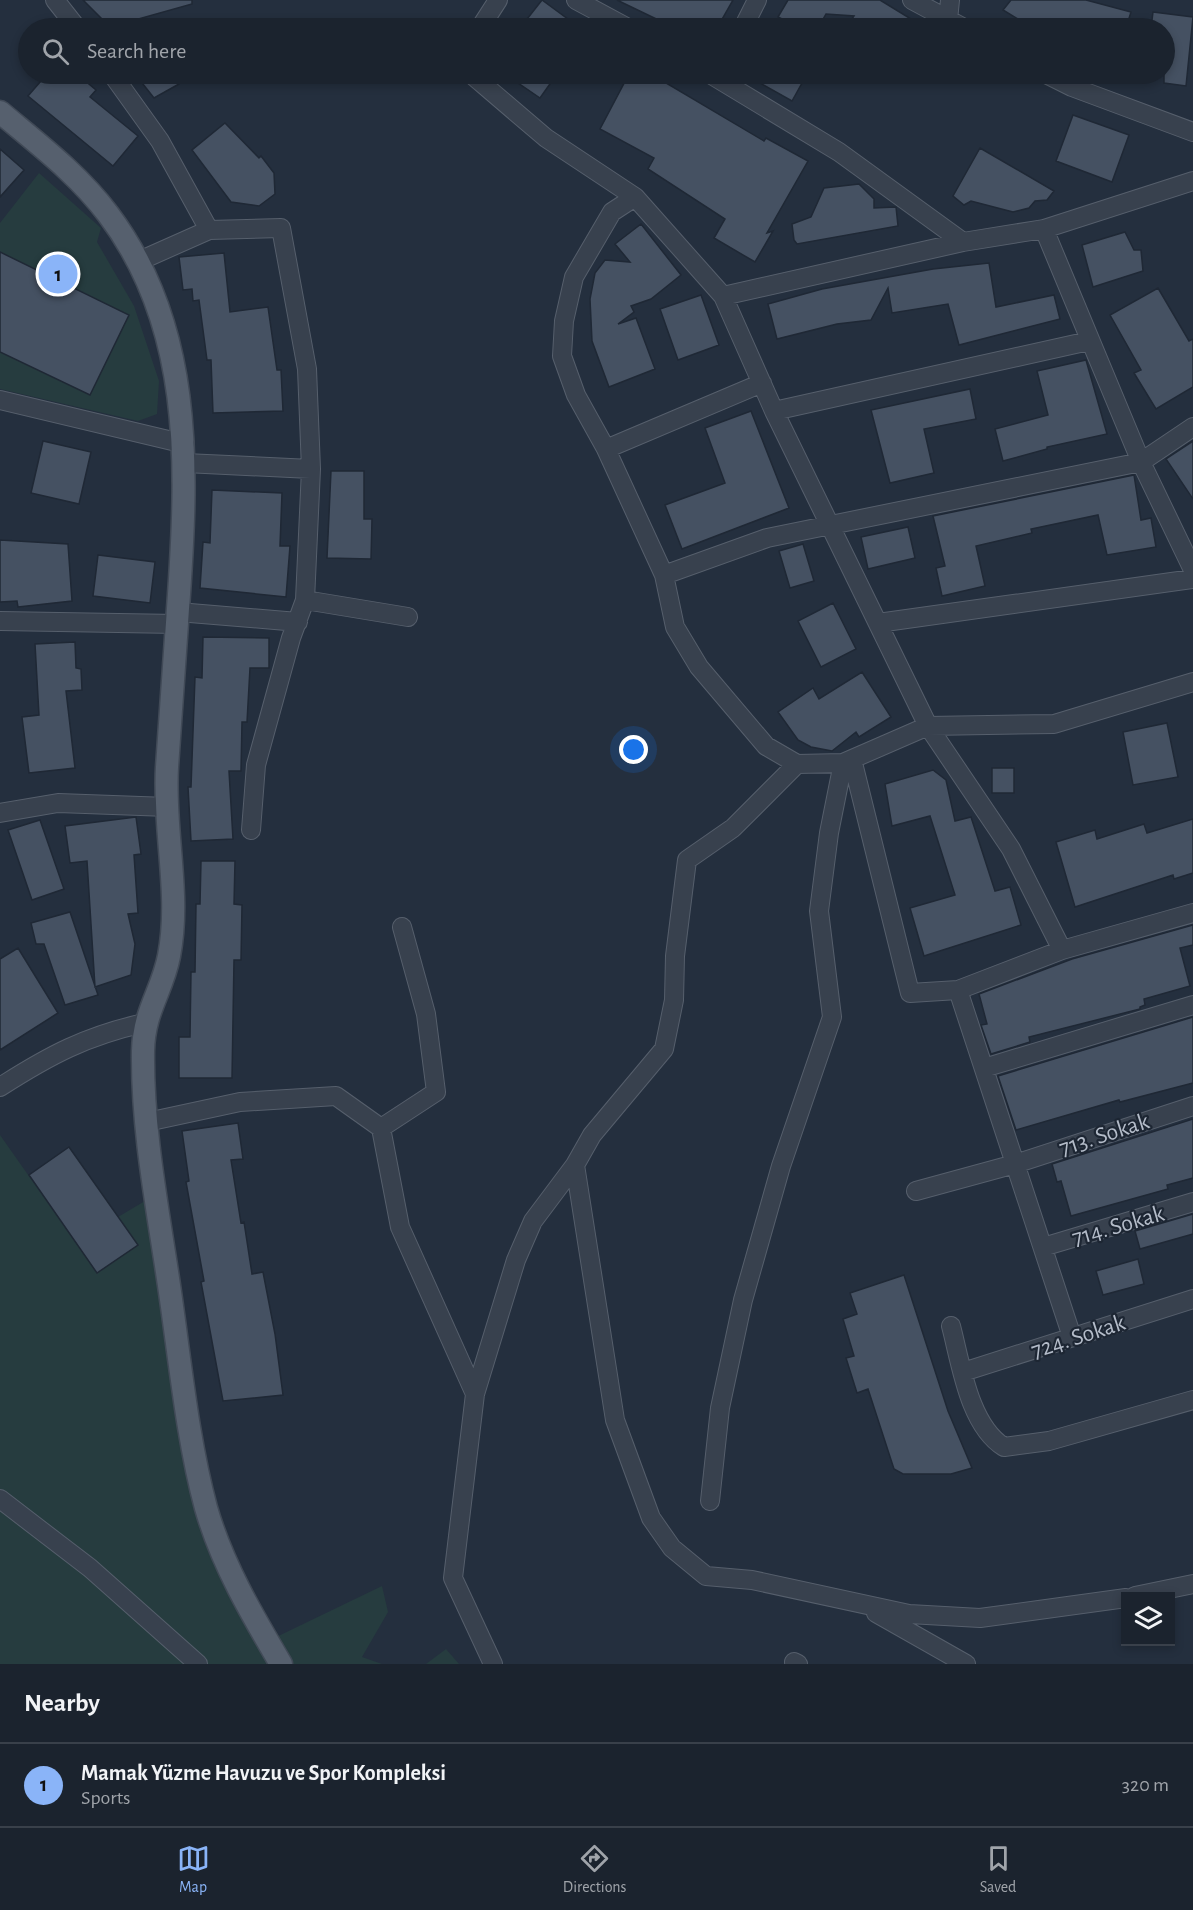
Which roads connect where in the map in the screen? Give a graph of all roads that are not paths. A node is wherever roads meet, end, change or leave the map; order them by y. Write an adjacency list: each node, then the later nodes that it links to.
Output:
1 (55, 0): 7 (street)
2 (498, 0): 8 (street)
3 (576, 0): 9 (street)
4 (758, 0): 10 (street)
5 (912, 0): 11 (street)
6 (950, 0): 12 (street)
7 (69, 18)
8 (486, 18)
9 (609, 18)
10 (748, 18)
11 (945, 18)
12 (954, 18)
13 (118, 84): 22 (street)
14 (483, 84): 20 (street)
15 (729, 84): 23 (street)
16 (1066, 84): 18 (street)
17 (0, 112): 24 (main road)
18 (1193, 132)
19 (1193, 181): 21 (street)
20 (635, 197): 25 (street); 31 (street)
21 (1044, 229): 23 (street); 26 (street)
22 (209, 230): 24 (street); 34 (street)
23 (963, 242): 25 (street)
24 (137, 262): 32 (main road)
25 (723, 296): 27 (street)
26 (1089, 340): 29 (street); 33 (street)
27 (762, 383): 29 (street); 31 (street)
28 (0, 400): 32 (street)
29 (774, 411): 35 (street)
30 (1193, 427): 33 (street)
31 (606, 449): 37 (street)
32 (185, 454): 34 (street); 41 (main road)
33 (1140, 462): 35 (street); 36 (street)
34 (311, 470): 39 (street)
35 (831, 526): 37 (street); 44 (street)
36 (1193, 570)
37 (664, 575): 48 (street)
38 (1193, 579): 44 (street)
39 (304, 600): 40 (street); 43 (street)
40 (408, 617)
41 (178, 618): 42 (street); 43 (street); 49 (main road)
42 (0, 621)
43 (298, 622): 51 (street)
44 (878, 624): 46 (street)
45 (1193, 682): 46 (street)
46 (928, 726): 47 (street); 54 (street)
47 (847, 761): 48 (street); 55 (street); 75 (street)
48 (797, 764): 64 (street)
49 (168, 807): 50 (street); 57 (main road)
50 (0, 813)
51 (251, 830)
52 (1193, 913): 54 (street)
53 (402, 927): 62 (street)
54 (1062, 950): 55 (street)
55 (958, 990): 58 (street)
56 (1193, 1005): 58 (street)
57 (144, 1023): 59 (street); 61 (main road)
58 (984, 1068): 63 (street)
59 (0, 1087)
60 (1193, 1106): 63 (street, 713. Sokak)
61 (147, 1122): 62 (street); 82 (main road)
62 (381, 1128): 72 (street)
63 (1015, 1164): 65 (street, 713. Sokak); 67 (street)
64 (575, 1165): 72 (street); 79 (street)
65 (916, 1191)
66 (1193, 1202): 67 (street, 714. Sokak)
67 (1043, 1247): 70 (street)
68 (1193, 1299): 70 (street, 724. Sokak)
69 (951, 1326): 71 (street)
70 (1072, 1337): 71 (street, 724. Sokak)
71 (963, 1372): 73 (street)
72 (475, 1394): 80 (street)
73 (1193, 1400)
74 (0, 1499): 81 (street)
75 (710, 1501)
76 (1193, 1584): 77 (street)
77 (1154, 1592)
78 (1121, 1599): 79 (street)
79 (861, 1604): 83 (street)
80 (492, 1661)
81 (198, 1664)
82 (281, 1664)
83 (966, 1664)

